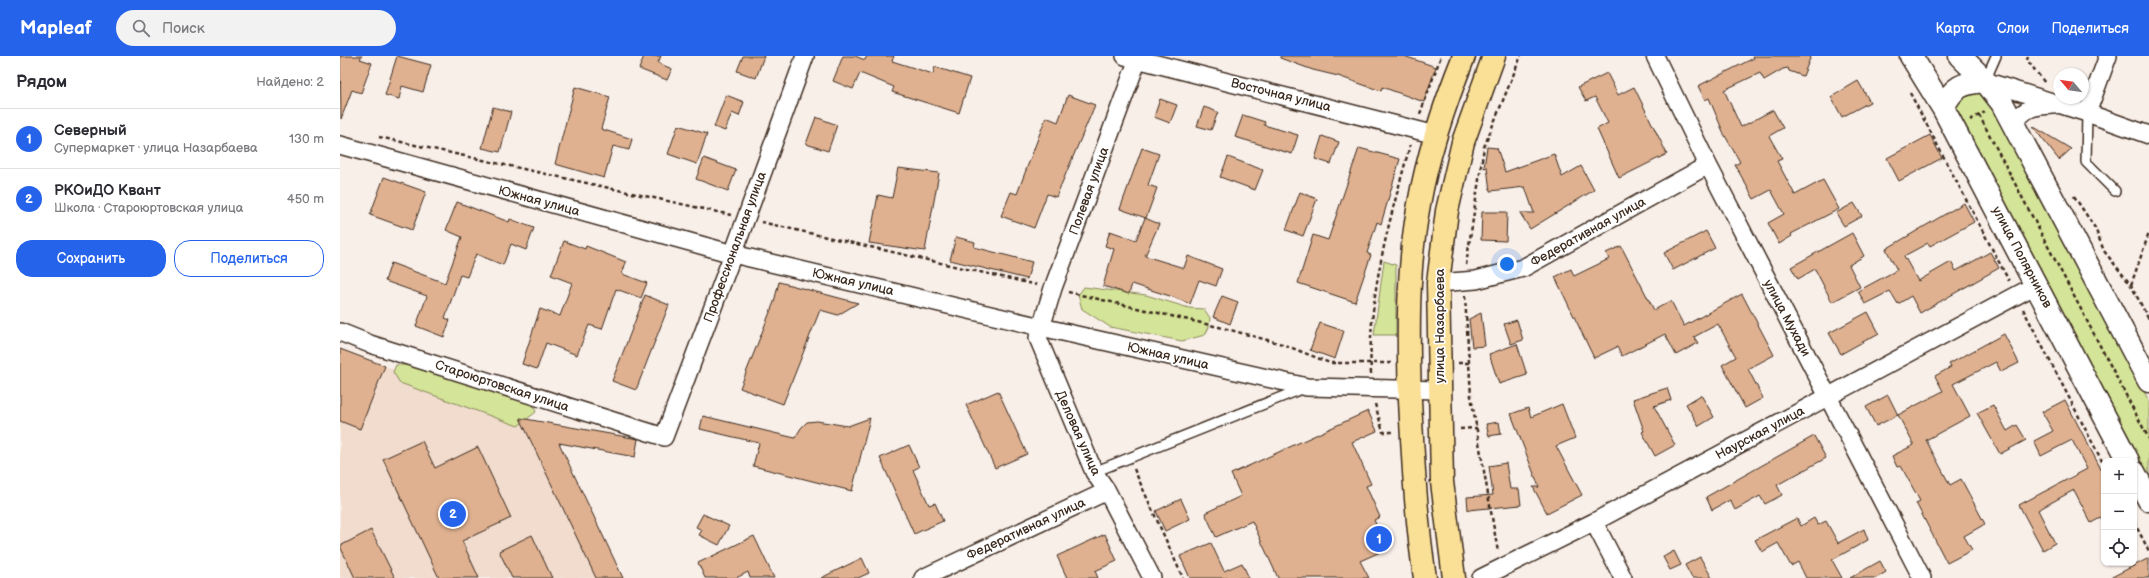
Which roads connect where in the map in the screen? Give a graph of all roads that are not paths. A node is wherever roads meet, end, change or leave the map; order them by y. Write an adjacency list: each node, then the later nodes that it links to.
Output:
1 (805, 56): 21 (street, Профессиональная улица)
2 (1464, 56): 16 (main road)
3 (1494, 56): 22 (main road, улица Назарбаева)
4 (1654, 56): 19 (street, улица Мухади)
5 (1911, 56): 13 (main road, улица Полярников)
6 (1960, 56): 10 (main road)
7 (1996, 56): 10 (lane)
8 (2108, 56): 14 (street)
9 (1134, 57): 16 (street, Восточная улица); 24 (street, Полевая улица)
10 (1985, 81): 11 (street); 13 (main road); 15 (main road)
11 (2053, 101)
12 (2062, 104): 14 (street); 15 (street)
13 (1944, 108): 23 (main road, улица Полярников)
14 (2086, 113): 17 (street); 20 (lane)
15 (2014, 123): 26 (main road)
16 (1436, 135): 29 (main road)
17 (2149, 135)
18 (340, 145): 21 (street, Южная улица)
19 (1708, 166): 22 (street, Федеративная улица); 30 (street, улица Мухади)
20 (2115, 191)
21 (733, 254): 24 (street, Южная улица); 31 (street, Профессиональная улица)
22 (1438, 283): 28 (main road, улица Назарбаева)
23 (2036, 285): 30 (street, Наурская улица); 32 (main road, улица Полярников)
24 (1041, 327): 27 (street, Южная улица); 33 (street, Деловая улица)
25 (340, 332): 31 (street, Староюртовская улица)
26 (2149, 381)
27 (1307, 387): 29 (street, Южная улица); 33 (lane)
28 (1440, 390): 29 (street, Южная улица); 41 (main road, улица Назарбаева)
29 (1410, 391): 40 (main road)
30 (1828, 397): 37 (street, Наурская улица); 44 (street, улица Мухади)
31 (664, 437)
32 (2126, 458)
33 (1094, 472): 35 (street, Деловая улица)
34 (2137, 478): 36 (main road)
35 (1107, 491): 38 (street, Федеративная улица); 39 (street, Деловая улица)
36 (2149, 500)
37 (1594, 522): 42 (street, Наурская улица); 43 (street)
38 (923, 578)
39 (1152, 578)
40 (1426, 578)
41 (1454, 578)
42 (1481, 578)
43 (1623, 578)
44 (1922, 578)

